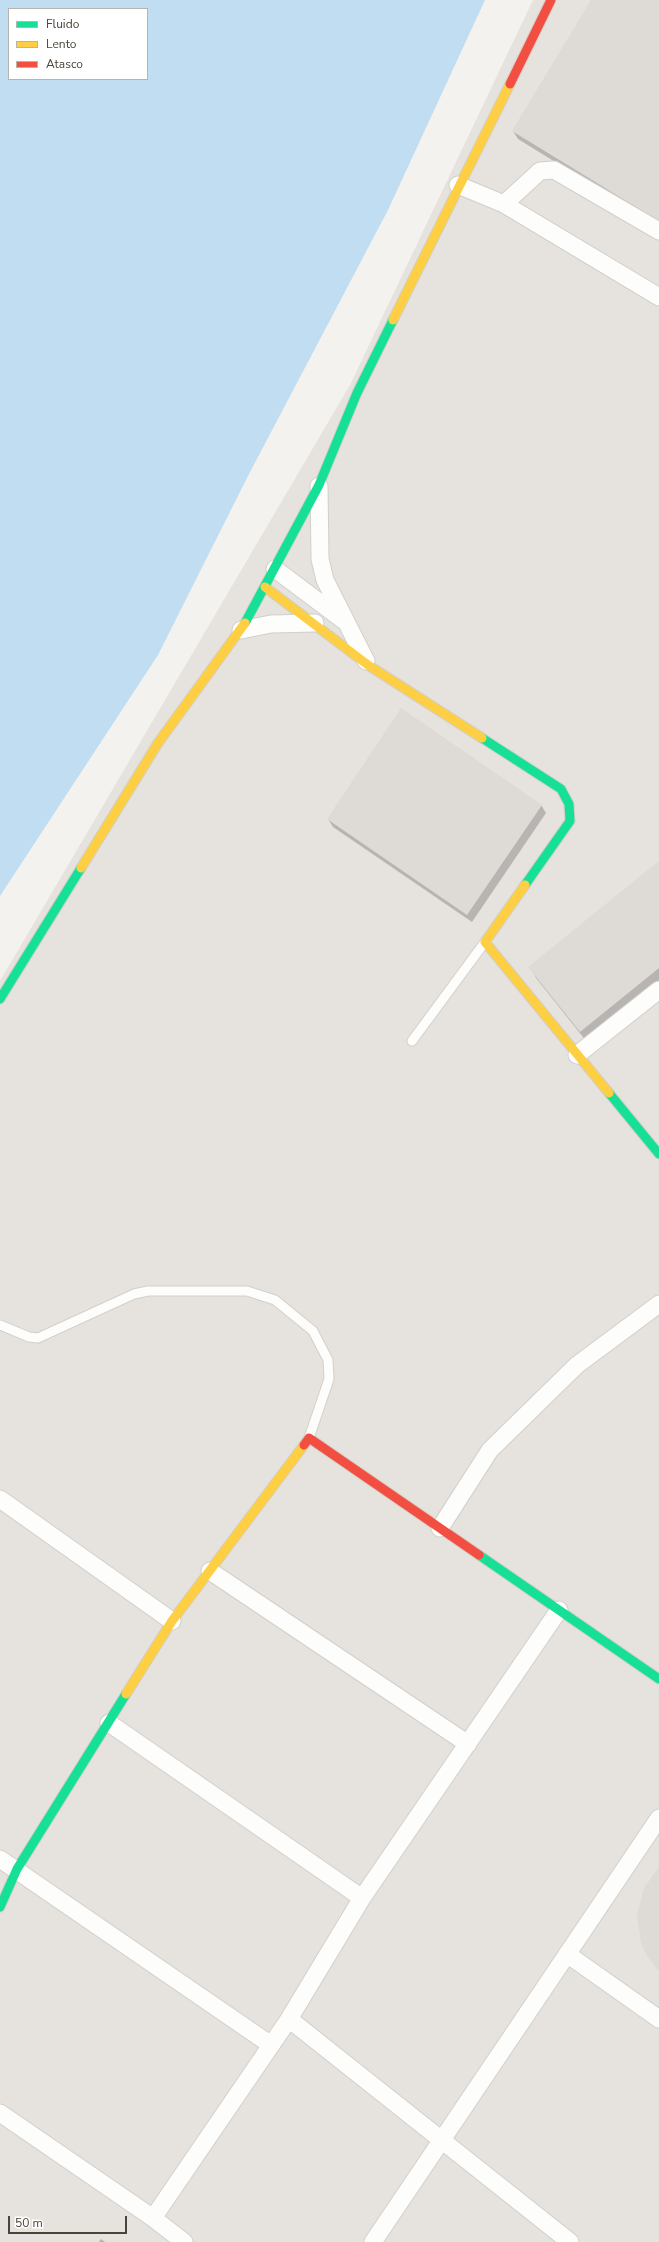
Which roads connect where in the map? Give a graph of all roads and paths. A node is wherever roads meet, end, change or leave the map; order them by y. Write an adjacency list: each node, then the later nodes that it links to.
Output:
1 (551, 0): 2 (street)
2 (458, 185): 3 (street); 6 (street)
3 (504, 204): 4 (street); 5 (street)
4 (659, 232)
5 (659, 297)
6 (319, 485): 7 (street); 9 (street)
7 (275, 569): 8 (street); 9 (street)
8 (265, 587): 10 (street); 11 (street)
9 (345, 622): 12 (street)
10 (315, 623): 11 (street); 12 (street)
11 (241, 630): 15 (street)
12 (368, 665): 13 (street)
13 (484, 942): 16 (lane); 17 (street)
14 (659, 990): 17 (street)
15 (0, 999)
16 (412, 1041)
17 (577, 1055): 18 (street)
18 (659, 1154)
19 (659, 1304): 23 (street)
20 (0, 1325): 21 (lane)
21 (309, 1438): 23 (street); 24 (street)
22 (0, 1499): 26 (street)
23 (440, 1528): 25 (street)
24 (210, 1571): 26 (street); 29 (street)
25 (559, 1610): 27 (street); 29 (street)
26 (172, 1622): 28 (street)
27 (659, 1679)
28 (109, 1723): 32 (street); 33 (street)
29 (468, 1744): 33 (street)
30 (659, 1818): 35 (street)
31 (0, 1859): 32 (street)
32 (16, 1869): 34 (street); 38 (street)
33 (362, 1898): 36 (street)
34 (0, 1907)
35 (567, 1954): 37 (street); 40 (street)
36 (289, 2019): 38 (street); 40 (street)
37 (659, 2019)
38 (271, 2045): 41 (street)
39 (0, 2113): 41 (street)
40 (441, 2139): 43 (street); 44 (street)
41 (153, 2218): 42 (street)
42 (184, 2242)
43 (373, 2242)
44 (570, 2242)

